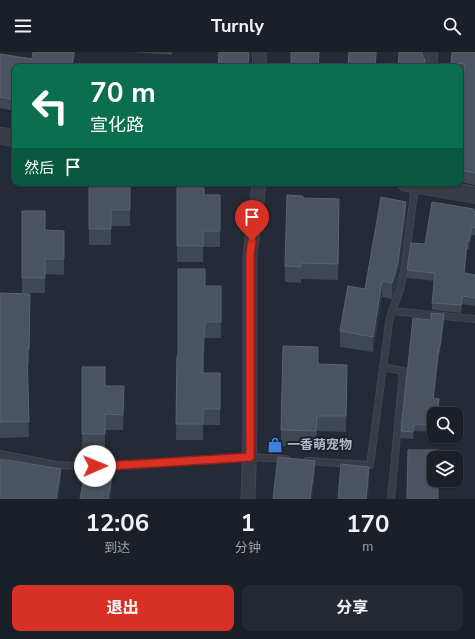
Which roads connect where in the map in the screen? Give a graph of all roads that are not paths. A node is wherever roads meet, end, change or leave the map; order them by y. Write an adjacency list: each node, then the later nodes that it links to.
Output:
1 (260, 52): 3 (street)
2 (431, 52): 4 (street)
3 (260, 64)
4 (430, 64)
5 (0, 136): 6 (street)
6 (12, 138)
7 (259, 186): 15 (street)
8 (412, 186): 11 (lane)
9 (428, 186): 10 (street)
10 (475, 195)
11 (392, 311): 12 (lane); 13 (lane)
12 (475, 319)
13 (383, 367): 17 (lane); 19 (lane)
14 (0, 454): 15 (lane)
15 (250, 457): 16 (lane); 18 (street)
16 (295, 460)
17 (302, 460)
18 (248, 499)
19 (391, 499)

